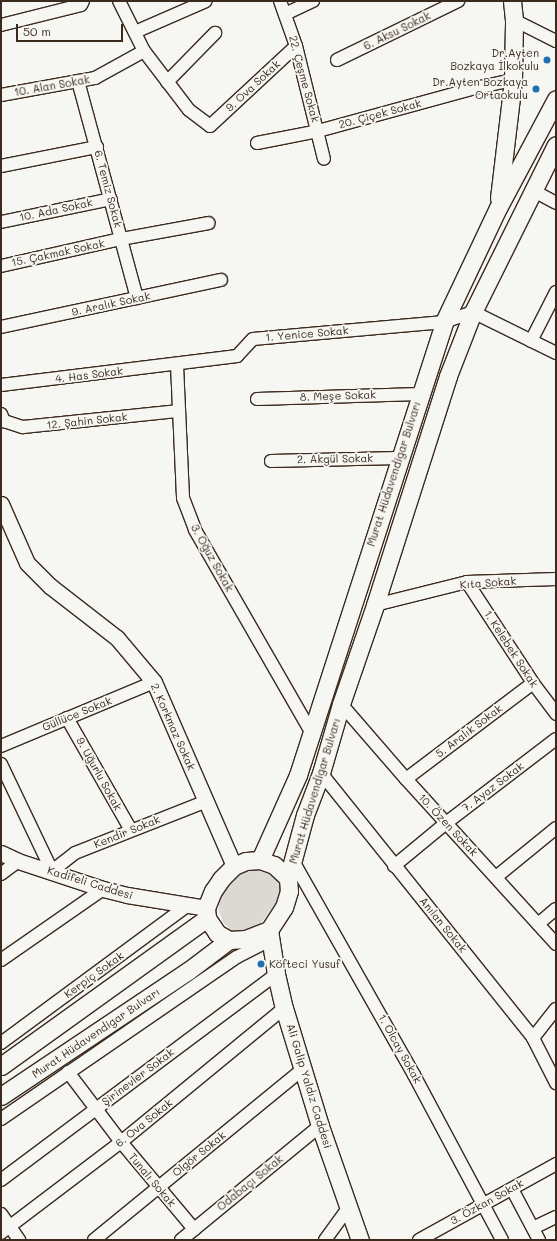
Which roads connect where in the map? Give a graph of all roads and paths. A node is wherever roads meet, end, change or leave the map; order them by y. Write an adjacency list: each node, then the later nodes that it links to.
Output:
1 (83, 1): 10 (street)
2 (119, 1): 11 (street)
3 (206, 1): 11 (street)
4 (280, 1): 8 (street, 22. Çeşme Sokak)
5 (313, 1): 8 (street)
6 (458, 1): 16 (street, 6. Aksu Sokak)
7 (512, 1): 9 (main road)
8 (284, 14): 14 (street, 22. Çeşme Sokak)
9 (514, 20): 13 (street); 17 (main road)
10 (1, 25)
11 (134, 32): 15 (street)
12 (215, 33): 19 (street)
13 (556, 41)
14 (296, 46): 19 (street, 9. Ova Sokak); 22 (street, 22. Çeşme Sokak)
15 (144, 51): 18 (street, 10. Alan Sokak); 19 (street)
16 (337, 60)
17 (513, 80): 22 (street, 20. Çiçek Sokak); 31 (main road)
18 (78, 81): 20 (street, 10. Alan Sokak); 25 (street, 6. Temiz Sokak)
19 (167, 82)
20 (1, 95)
21 (556, 99): 31 (main road, Murat Hüdavendigar Bulvarı)
22 (318, 131): 23 (street, 20. Çiçek Sokak); 26 (street, 22. Çeşme Sokak)
23 (256, 143)
24 (556, 145): 28 (main road, Murat Hüdavendigar Bulvarı)
25 (96, 147): 27 (street); 29 (street, 6. Temiz Sokak)
26 (324, 159)
27 (1, 166)
28 (532, 190): 30 (street); 39 (main road, Murat Hüdavendigar Bulvarı)
29 (111, 199): 32 (street, 10. Ada Sokak); 34 (street, 6. Temiz Sokak)
30 (556, 203)
31 (498, 208): 40 (main road, Murat Hüdavendigar Bulvarı)
32 (1, 222)
33 (210, 223): 34 (street, 15. Çakmak Sokak)
34 (121, 239): 35 (street, 15. Çakmak Sokak); 38 (street, 6. Temiz Sokak)
35 (1, 266)
36 (221, 280): 38 (street, 9. Aralık Sokak)
37 (556, 292): 42 (street)
38 (137, 298): 41 (street, 9. Aralık Sokak)
39 (473, 312): 40 (street, 1. Yenice Sokak); 42 (street); 55 (main road, Murat Hüdavendigar Bulvarı)
40 (444, 322): 44 (street, 1. Yenice Sokak); 46 (main road, Murat Hüdavendigar Bulvarı)
41 (1, 327)
42 (531, 341): 43 (street)
43 (556, 353)
44 (177, 365): 45 (street, 4. Has Sokak); 48 (street, 3. Oğuz Sokak)
45 (1, 385)
46 (420, 394): 47 (street, 8. Meşe Sokak); 50 (main road, Murat Hüdavendigar Bulvarı)
47 (256, 399)
48 (179, 411): 49 (street, 12. Şahin Sokak); 61 (street, 3. Oğuz Sokak)
49 (1, 414)
50 (399, 458): 51 (street, 2. Akgül Sokak); 61 (main road, Murat Hüdavendigar Bulvarı)
51 (271, 461)
52 (2, 510): 56 (street, 2. Korkmaz Sokak)
53 (556, 579): 54 (street, Kıta Sokak)
54 (467, 582): 55 (street, Kıta Sokak); 57 (street, 1. Kelebek Sokak)
55 (375, 604): 58 (main road, Murat Hüdavendigar Bulvarı)
56 (154, 682): 60 (street, Güllüce Sokak); 67 (street, 2. Korkmaz Sokak)
57 (533, 683): 59 (street, 1. Kelebek Sokak); 66 (street, 5. Aralık Sokak)
58 (341, 704): 65 (main road, Murat Hüdavendigar Bulvarı); 66 (street, 10. Özen Sokak)
59 (556, 714)
60 (67, 718): 63 (street, Güllüce Sokak); 70 (street, 9. Uğurlu Sokak)
61 (311, 732): 72 (main road, Murat Hüdavendigar Bulvarı)
62 (556, 739): 68 (street, 7. Ayaz Sokak)
63 (1, 746)
64 (1, 764): 77 (street)
65 (321, 773): 73 (main road, Murat Hüdavendigar Bulvarı); 76 (street, Anılan Sokak)
66 (406, 779): 68 (street, 10. Özen Sokak)
67 (207, 801): 70 (street, Kendir Sokak); 75 (street, 2. Korkmaz Sokak)
68 (446, 823): 76 (street, 7. Ayaz Sokak); 79 (street, 10. Özen Sokak)
69 (556, 828): 79 (street)
70 (131, 830): 77 (street, Kendir Sokak)
71 (1, 853): 74 (street, Kadifeli Caddesi)
72 (260, 860): 75 (main road); 80 (main road)
73 (293, 860): 80 (main road, Murat Hüdavendigar Bulvarı); 108 (street, 1. Olcay Sokak)
74 (18, 861): 77 (street, Kadifeli Caddesi); 78 (street)
75 (234, 866): 84 (main road)
76 (394, 866): 93 (street, Anılan Sokak)
77 (52, 871): 81 (street, Kadifeli Caddesi)
78 (1, 874)
79 (496, 877): 85 (street, 10. Özen Sokak)
80 (288, 878): 86 (main road)
81 (103, 889): 82 (street, Kadifeli Caddesi); 89 (street)
82 (188, 906): 84 (street, Kadifeli Caddesi); 94 (street, Kerpiç Sokak)
83 (556, 909): 85 (street)
84 (206, 913): 87 (main road); 95 (main road)
85 (538, 924): 88 (street, 10. Özen Sokak)
86 (270, 935): 87 (main road); 90 (main road, Ali Galip Yaldız Caddesi); 97 (street)
87 (229, 940): 99 (main road, Murat Hüdavendigar Bulvarı)
88 (556, 944)
89 (1, 960)
90 (276, 974): 91 (main road, Ali Galip Yaldız Caddesi); 100 (street, Şirinevler Sokak)
91 (284, 1008): 96 (main road, Ali Galip Yaldız Caddesi); 103 (street, 6. Ova Sokak)
92 (556, 1009): 93 (street)
93 (533, 1038): 98 (street, Anılan Sokak)
94 (1, 1043)
95 (1, 1066)
96 (304, 1068): 102 (main road, Ali Galip Yaldız Caddesi); 106 (street, Olgör Sokak)
97 (68, 1072): 100 (street, Tunalı Sokak); 101 (street)
98 (556, 1083)
99 (1, 1096)
100 (94, 1110): 103 (street, Tunalı Sokak); 105 (street, Şirinevler Sokak)
101 (1, 1119)
102 (320, 1126): 109 (main road, Ali Galip Yaldız Caddesi); 113 (street, Odabaçı Sokak)
103 (121, 1142): 106 (street, Tunalı Sokak); 114 (street, 6. Ova Sokak)
104 (556, 1164): 107 (street, 3. Özkan Sokak)
105 (1, 1180)
106 (158, 1188): 113 (street, Tunalı Sokak); 116 (street, Olgör Sokak)
107 (512, 1189): 108 (street, 3. Özkan Sokak); 112 (street)
108 (483, 1205): 120 (street, 3. Özkan Sokak); 121 (street, 1. Olcay Sokak)
109 (349, 1207): 118 (street); 119 (main road, Ali Galip Yaldız Caddesi)
110 (1, 1214): 114 (street)
111 (556, 1216): 112 (street)
112 (533, 1228): 122 (street)
113 (194, 1229): 117 (street, Odabaçı Sokak)
114 (5, 1230): 115 (street)
115 (19, 1240)
116 (94, 1240)
117 (181, 1240)
118 (325, 1240)
119 (360, 1240)
120 (418, 1240)
121 (502, 1240)
122 (539, 1240)

